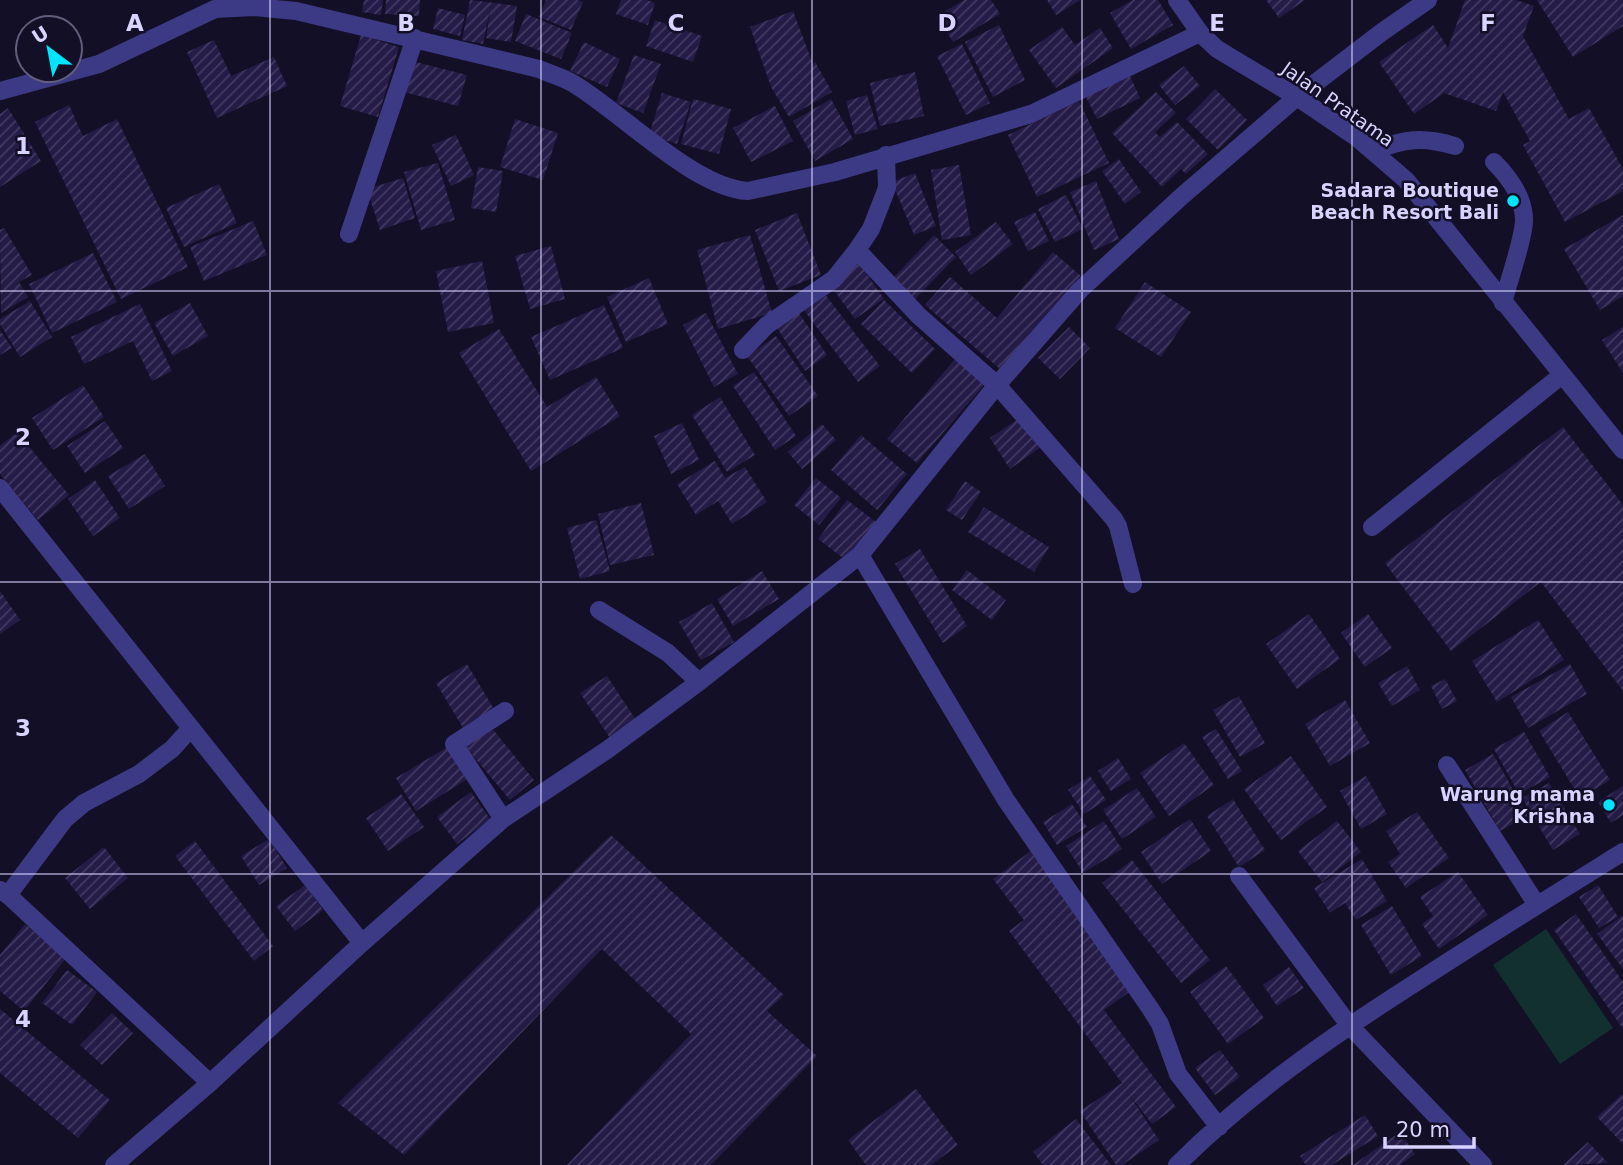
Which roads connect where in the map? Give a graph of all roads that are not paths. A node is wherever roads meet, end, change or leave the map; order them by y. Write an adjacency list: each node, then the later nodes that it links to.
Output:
1 (1177, 0): 5 (street, Jalan Pratama)
2 (1428, 0): 8 (street)
3 (273, 4): 4 (street); 6 (street)
4 (214, 5): 7 (street)
5 (1200, 33): 8 (street, Jalan Pratama); 11 (street)
6 (415, 38): 11 (street); 13 (street)
7 (0, 91)
8 (1297, 97): 10 (street, Jalan Pratama); 18 (street)
9 (1455, 146): 10 (street)
10 (1373, 151): 15 (street, Jalan Pratama)
11 (886, 155): 14 (street)
12 (1494, 162): 15 (street)
13 (349, 234)
14 (857, 250): 16 (street); 18 (street)
15 (1503, 303): 17 (street, Jalan Pratama)
16 (743, 350)
17 (1562, 375): 19 (street, Jalan Pratama); 21 (street)
18 (998, 385): 22 (street); 23 (street)
19 (1623, 450)
20 (0, 488): 27 (street)
21 (1372, 527)
22 (860, 555): 25 (street); 37 (street)
23 (1133, 584)
24 (599, 610): 25 (street)
25 (699, 682): 29 (street)
26 (505, 711): 29 (street)
27 (191, 729): 32 (street); 34 (street)
28 (1447, 765): 33 (street)
29 (503, 819): 34 (street)
30 (1623, 852): 33 (street)
31 (1239, 876): 35 (street)
32 (4, 892): 36 (street)
33 (1537, 905): 35 (street)
34 (362, 943): 36 (street)
35 (1349, 1025): 37 (street); 40 (street)
36 (210, 1083): 38 (street)
37 (1219, 1127): 39 (street)
38 (114, 1165)
39 (1177, 1165)
40 (1483, 1165)

